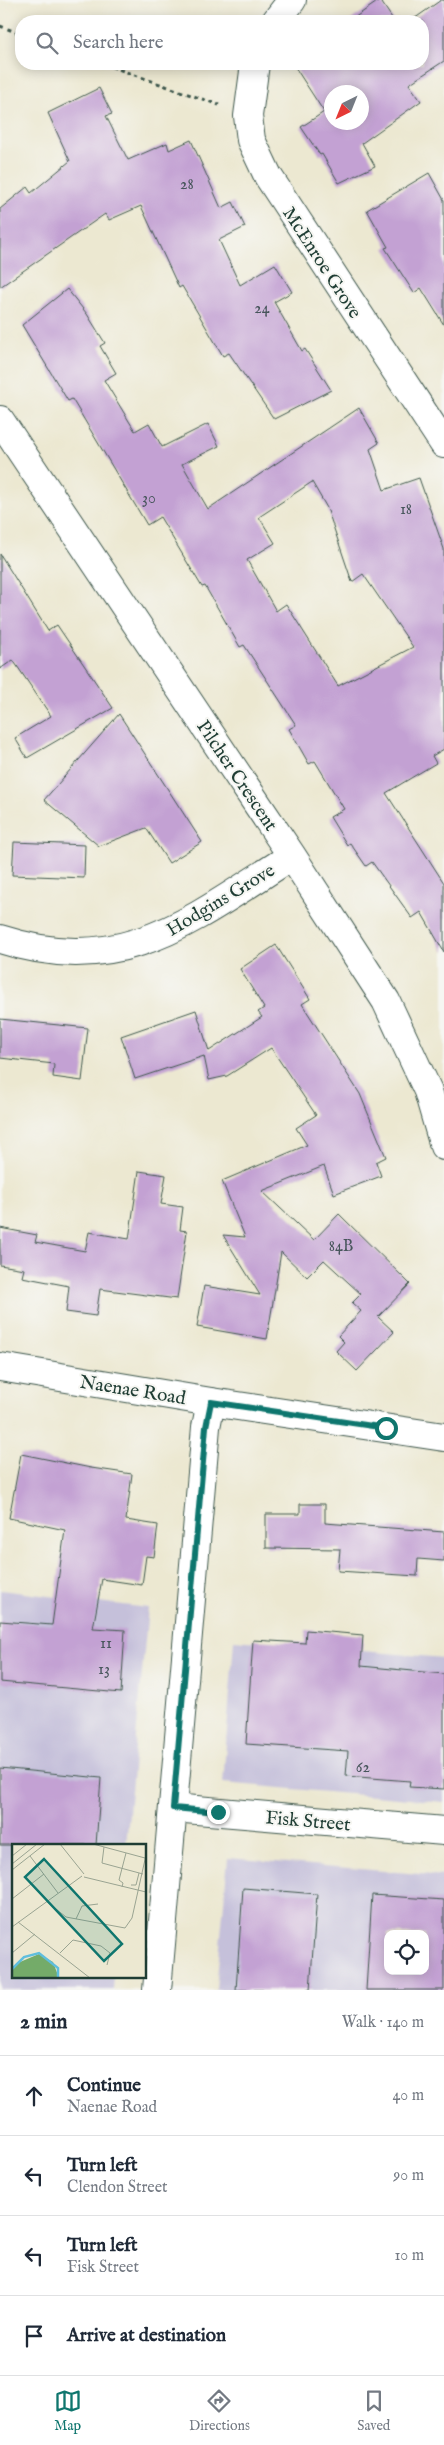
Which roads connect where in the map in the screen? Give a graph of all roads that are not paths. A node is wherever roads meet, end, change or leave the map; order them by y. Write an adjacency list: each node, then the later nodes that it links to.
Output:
1 (292, 0): 2 (street)
2 (281, 15)
3 (253, 70): 5 (street, McEnroe Grove)
4 (0, 420): 6 (street, Pilcher Crescent)
5 (444, 444)
6 (292, 856): 7 (street, Hodgins Grove); 8 (street, Pilcher Crescent)
7 (0, 939)
8 (444, 1146)
9 (0, 1367): 10 (street, Naenae Road)
10 (211, 1402): 11 (street, Naenae Road); 12 (street)
11 (444, 1437)
12 (173, 1808): 13 (street, Fisk Street); 14 (street)
13 (444, 1831)
14 (157, 1990)

